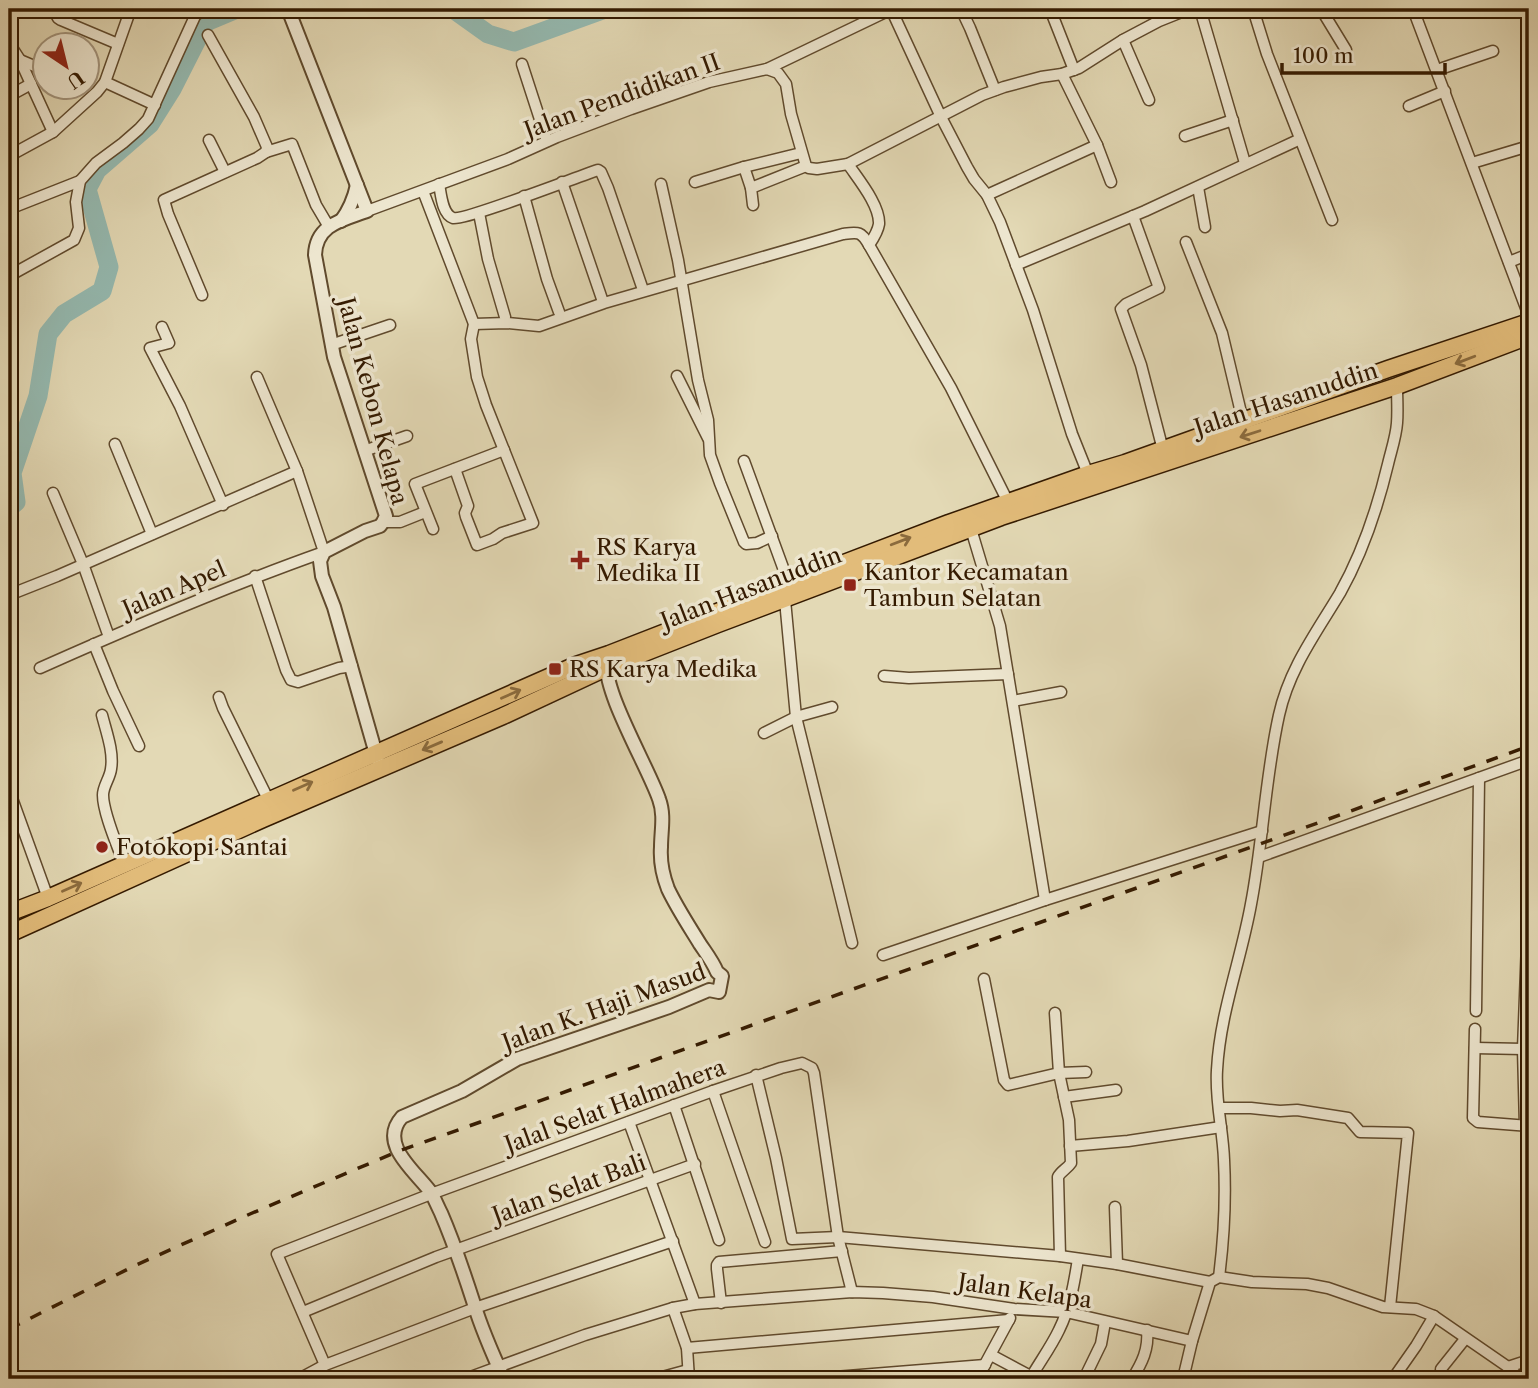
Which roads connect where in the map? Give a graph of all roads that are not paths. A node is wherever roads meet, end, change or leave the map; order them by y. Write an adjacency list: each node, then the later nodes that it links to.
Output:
1 (53, 9): 17 (street)
2 (212, 9): 12 (street)
3 (288, 9): 62 (street)
4 (892, 9): 23 (street, Jalan Pendidikan II); 38 (street)
5 (961, 9): 30 (street)
6 (1050, 9): 25 (street)
7 (1189, 9): 15 (street)
8 (1200, 9): 39 (street)
9 (1253, 9): 43 (street)
10 (1321, 9): 18 (street)
11 (1413, 9): 24 (street)
12 (196, 11): 36 (street)
13 (129, 14): 17 (street)
14 (208, 35): 47 (street)
15 (1123, 40): 25 (street); 33 (street)
16 (9, 44): 20 (street)
17 (118, 44): 27 (street)
18 (1346, 50)
19 (1493, 51): 24 (street)
20 (20, 61): 22 (street); 28 (street)
21 (522, 64): 44 (street)
22 (32, 66)
23 (766, 69): 44 (street, Jalan Pendidikan II); 48 (street)
24 (1437, 69): 31 (street)
25 (1074, 70): 26 (street)
26 (1062, 75): 30 (street); 45 (street)
27 (105, 82): 29 (street); 36 (street)
28 (32, 84): 32 (street)
29 (102, 86)
30 (995, 90): 38 (street)
31 (1445, 91): 37 (street); 52 (street)
32 (9, 96)
33 (1149, 100)
34 (40, 102): 40 (street)
35 (86, 102): 40 (street)
36 (155, 105): 56 (street)
37 (1409, 106)
38 (942, 117): 50 (street); 66 (street)
39 (1233, 120): 41 (street); 51 (street)
40 (53, 132): 49 (street)
41 (1185, 136)
42 (209, 140): 55 (street)
43 (1300, 140): 51 (street); 73 (street)
44 (547, 141): 60 (street, Jalan Pendidikan II)
45 (1097, 145): 59 (street); 66 (street)
46 (1529, 146): 52 (street)
47 (266, 152): 55 (street); 74 (street)
48 (801, 153): 53 (street); 54 (street)
49 (9, 156)
50 (848, 163): 53 (street); 77 (street)
51 (1245, 163): 63 (street)
52 (1472, 163): 79 (street)
53 (806, 166): 64 (street)
54 (744, 167): 58 (street); 64 (street)
55 (225, 172): 84 (street)
56 (80, 181): 69 (street); 81 (street)
57 (562, 182): 67 (street); 83 (street); 85 (street)
58 (695, 182)
59 (1111, 182)
60 (439, 184): 65 (street, Jalan Pendidikan II); 71 (street)
61 (660, 184): 82 (street)
62 (357, 185): 70 (street); 74 (street, Jalan Kebon Kelapa)
63 (1198, 187): 72 (street); 75 (street)
64 (751, 188): 68 (street)
65 (423, 191): 70 (street, Jalan Pendidikan II); 90 (street)
66 (987, 195): 80 (street)
67 (524, 196): 71 (street); 86 (street)
68 (753, 205)
69 (9, 209)
70 (367, 211): 74 (street)
71 (479, 213): 88 (street)
72 (1133, 216): 80 (street); 103 (street)
73 (1332, 220)
74 (335, 224): 94 (street, Jalan Kebon Kelapa)
75 (1205, 227)
76 (1186, 242): 98 (street)
77 (869, 245): 82 (street); 110 (street)
78 (1529, 254): 79 (street)
79 (1509, 262): 87 (street)
80 (1016, 265): 108 (street)
81 (9, 276)
82 (682, 281): 90 (street); 100 (street)
83 (642, 287)
84 (202, 295)
85 (602, 299)
86 (559, 312)
87 (1529, 316)
88 (505, 317)
89 (1529, 322): 98 (highway, Jalan Hasanuddin)
90 (474, 324): 102 (street)
91 (390, 325): 94 (street)
92 (162, 327): 111 (street)
93 (1529, 336): 97 (highway, Jalan Hasanuddin, one-way to 97)
94 (331, 345): 104 (street, Jalan Kebon Kelapa)
95 (677, 376): 100 (street)
96 (257, 377): 107 (street)
97 (1397, 386): 115 (highway, Jalan Hasanuddin, one-way to 115); 143 (street)
98 (1243, 421): 103 (highway, Jalan Hasanuddin)
99 (407, 436): 104 (street)
100 (708, 438): 117 (street)
101 (115, 444): 116 (street)
102 (505, 450): 106 (street); 106 (street)
103 (1163, 450): 108 (highway, Jalan Hasanuddin)
104 (364, 451): 113 (street, Jalan Kebon Kelapa)
105 (744, 461): 117 (street)
106 (455, 468): 112 (street)
107 (297, 471): 111 (street); 118 (street)
108 (1088, 474): 110 (highway, Jalan Hasanuddin)
109 (53, 493): 119 (street)
110 (1009, 502): 121 (highway, Jalan Hasanuddin, one-way to 110)
111 (223, 505): 116 (street)
112 (425, 512): 113 (street); 114 (street)
113 (383, 522): 118 (street, Jalan Kebon Kelapa)
114 (433, 529)
115 (971, 529): 121 (highway, Jalan Hasanuddin); 128 (street)
116 (152, 534): 119 (street)
117 (772, 536): 121 (street)
118 (324, 552): 120 (street, Jalan Apel); 126 (street)
119 (83, 564): 122 (street); 123 (street)
120 (255, 576): 123 (street, Jalan Apel); 126 (street)
121 (787, 592): 125 (highway, Jalan Hasanuddin); 135 (street)
122 (9, 595)
123 (109, 637): 124 (street, Jalan Apel)
124 (94, 644): 127 (street, Jalan Apel); 137 (street)
125 (607, 662): 139 (highway, Jalan Hasanuddin); 173 (street, Jalan K. Haji Masud)
126 (352, 666): 139 (street)
127 (40, 668)
128 (1008, 674): 129 (street); 132 (street)
129 (884, 676)
130 (1061, 692): 132 (street)
131 (219, 697): 142 (street)
132 (1013, 701): 148 (street)
133 (832, 707): 135 (street)
134 (102, 715): 145 (street)
135 (796, 718): 136 (street); 151 (street)
136 (764, 733)
137 (139, 746)
138 (1529, 760): 140 (street)
139 (378, 761): 142 (highway, Jalan Hasanuddin, one-way to 139); 150 (highway, Jalan Hasanuddin)
140 (1479, 778): 144 (street); 154 (street)
141 (9, 790): 147 (street)
142 (270, 801): 145 (highway, Jalan Hasanuddin)
143 (1262, 831): 144 (street); 148 (street)
144 (1259, 857): 166 (street)
145 (124, 864): 147 (highway, Jalan Hasanuddin, one-way to 145)
146 (1529, 890): 158 (street)
147 (48, 898): 149 (highway, Jalan Hasanuddin)
148 (1045, 900): 152 (street)
149 (9, 913)
150 (9, 934)
151 (852, 943)
152 (883, 955)
153 (984, 979): 160 (street)
154 (1476, 1012)
155 (1055, 1013): 160 (street)
156 (1475, 1029): 157 (street)
157 (1475, 1048): 158 (street); 168 (street)
158 (1525, 1053): 168 (street)
159 (1086, 1072): 160 (street)
160 (1059, 1073): 164 (street)
161 (756, 1075): 163 (street, Jalal Selat Halmahera); 175 (street); 175 (street, Jalal Selat Halmahera)
162 (1116, 1090): 164 (street)
163 (713, 1091): 165 (street, Jalal Selat Halmahera); 178 (street)
164 (1064, 1097): 170 (street)
165 (674, 1105): 167 (street, Jalal Selat Halmahera); 171 (street)
166 (1219, 1108): 169 (street); 188 (street)
167 (629, 1122): 172 (street); 173 (street, Jalal Selat Halmahera)
168 (1527, 1126)
169 (1221, 1127): 170 (street); 184 (street)
170 (1070, 1146): 181 (street)
171 (695, 1164): 172 (street, Jalan Selat Bali); 176 (street)
172 (651, 1180): 177 (street); 179 (street, Jalan Selat Bali)
173 (432, 1194): 179 (street, Jalan K. Haji Masud); 192 (street, Jalal Selat Halmahera)
174 (1115, 1207): 183 (street)
175 (838, 1237): 180 (street); 181 (street)
176 (719, 1240)
177 (673, 1241): 187 (street); 189 (street)
178 (765, 1242)
179 (457, 1249): 189 (street, Jalan K. Haji Masud); 192 (street, Jalan Selat Bali)
180 (842, 1251): 185 (street); 186 (street)
181 (1060, 1256): 182 (street)
182 (1078, 1259): 183 (street); 193 (street)
183 (1117, 1264): 184 (street)
184 (1215, 1279): 188 (street); 199 (street)
185 (852, 1292): 186 (street, Jalan Kelapa); 191 (street, Jalan Kelapa)
186 (721, 1303): 187 (street, Jalan Kelapa)
187 (695, 1304): 190 (street, Jalan Kelapa)
188 (1390, 1307): 194 (street)
189 (475, 1308): 203 (street); 207 (street, Jalan K. Haji Masud)
190 (673, 1308): 200 (street); 207 (street, Jalan Kelapa)
191 (1014, 1309): 193 (street, Jalan Kelapa); 195 (street)
192 (303, 1312): 203 (street)
193 (1066, 1312): 196 (street, Jalan Kelapa); 210 (street)
194 (1434, 1316): 198 (street); 209 (street)
195 (1009, 1320): 200 (street); 201 (street)
196 (1105, 1322): 197 (street, Jalan Kelapa); 216 (street)
197 (1147, 1330): 199 (street, Jalan Kelapa); 217 (street)
198 (1465, 1339): 205 (street); 206 (street)
199 (1192, 1341): 218 (street)
200 (687, 1348): 208 (street)
201 (991, 1354): 204 (street); 210 (street)
202 (1529, 1360): 205 (street)
203 (325, 1365): 211 (street)
204 (985, 1365): 214 (street); 215 (street)
205 (1508, 1367): 219 (street)
206 (1441, 1369)
207 (501, 1373): 212 (street, Jalan Kelapa)
208 (688, 1375): 213 (street)
209 (1395, 1376)
210 (1032, 1378)
211 (299, 1379)
212 (466, 1379)
213 (655, 1379)
214 (810, 1379)
215 (977, 1379)
216 (1084, 1379)
217 (1132, 1379)
218 (1184, 1379)
219 (1521, 1379)

